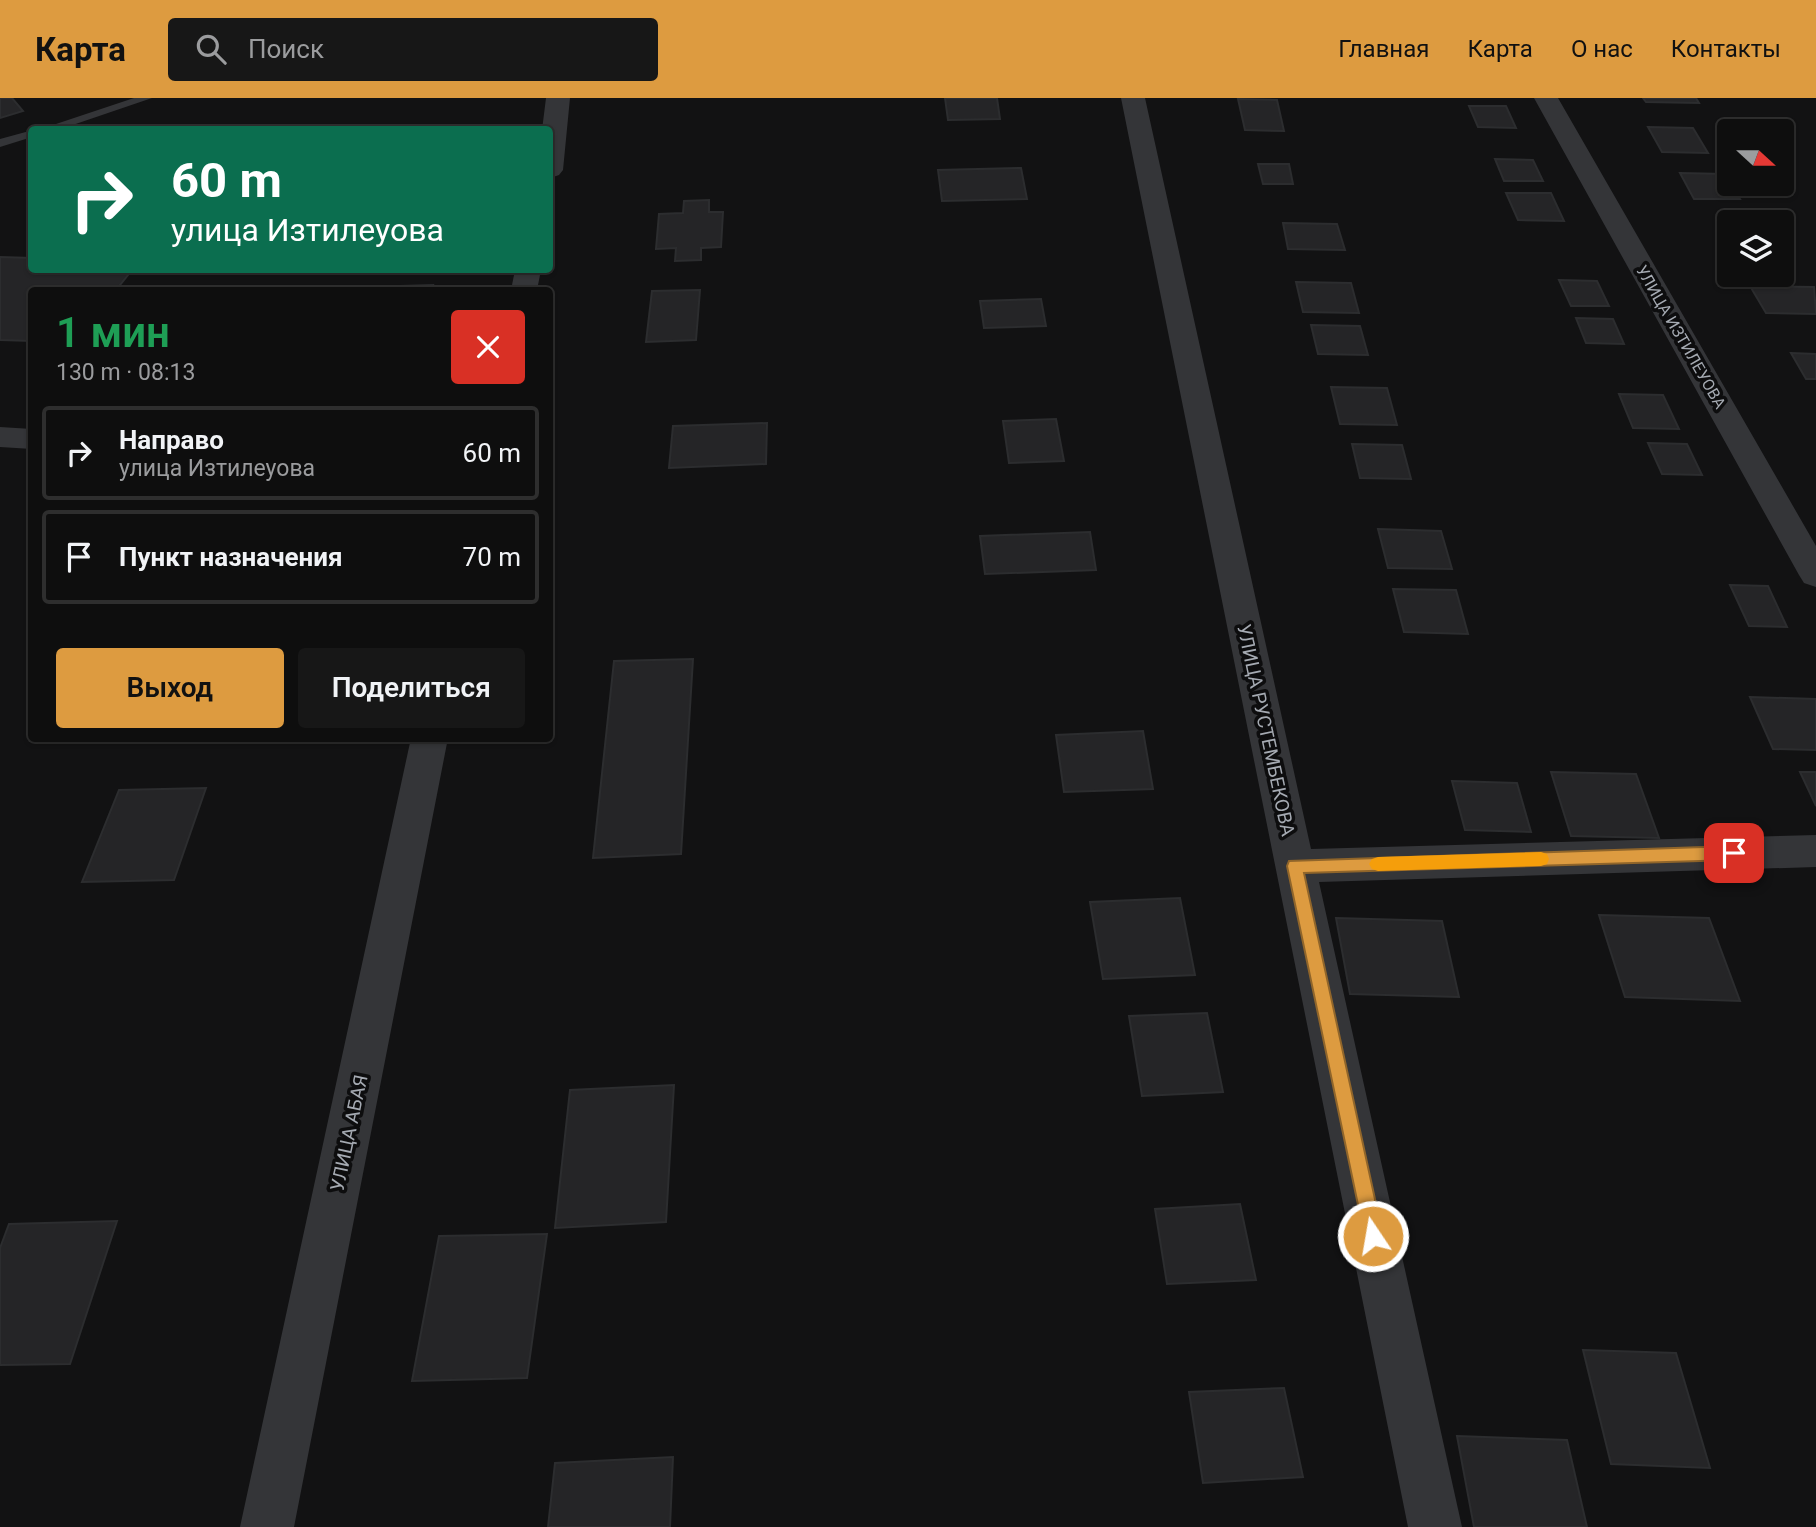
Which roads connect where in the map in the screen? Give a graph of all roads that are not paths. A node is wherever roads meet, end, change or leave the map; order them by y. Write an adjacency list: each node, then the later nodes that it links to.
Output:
1 (146, 98): 5 (lane)
2 (558, 98): 8 (street)
3 (1133, 98): 14 (street, УЛИЦА РУСТЕМБЕКОВА)
4 (1545, 98): 11 (street, УЛИЦА ИЗТИЛЕУОВА)
5 (57, 126)
6 (28, 135): 7 (lane)
7 (0, 143)
8 (553, 143)
9 (0, 437): 10 (street)
10 (28, 439)
11 (1816, 575)
12 (429, 742): 15 (street, УЛИЦА АБАЯ)
13 (1816, 851): 14 (street)
14 (1295, 866): 16 (street, УЛИЦА РУСТЕМБЕКОВА)
15 (267, 1527)
16 (1435, 1527)

